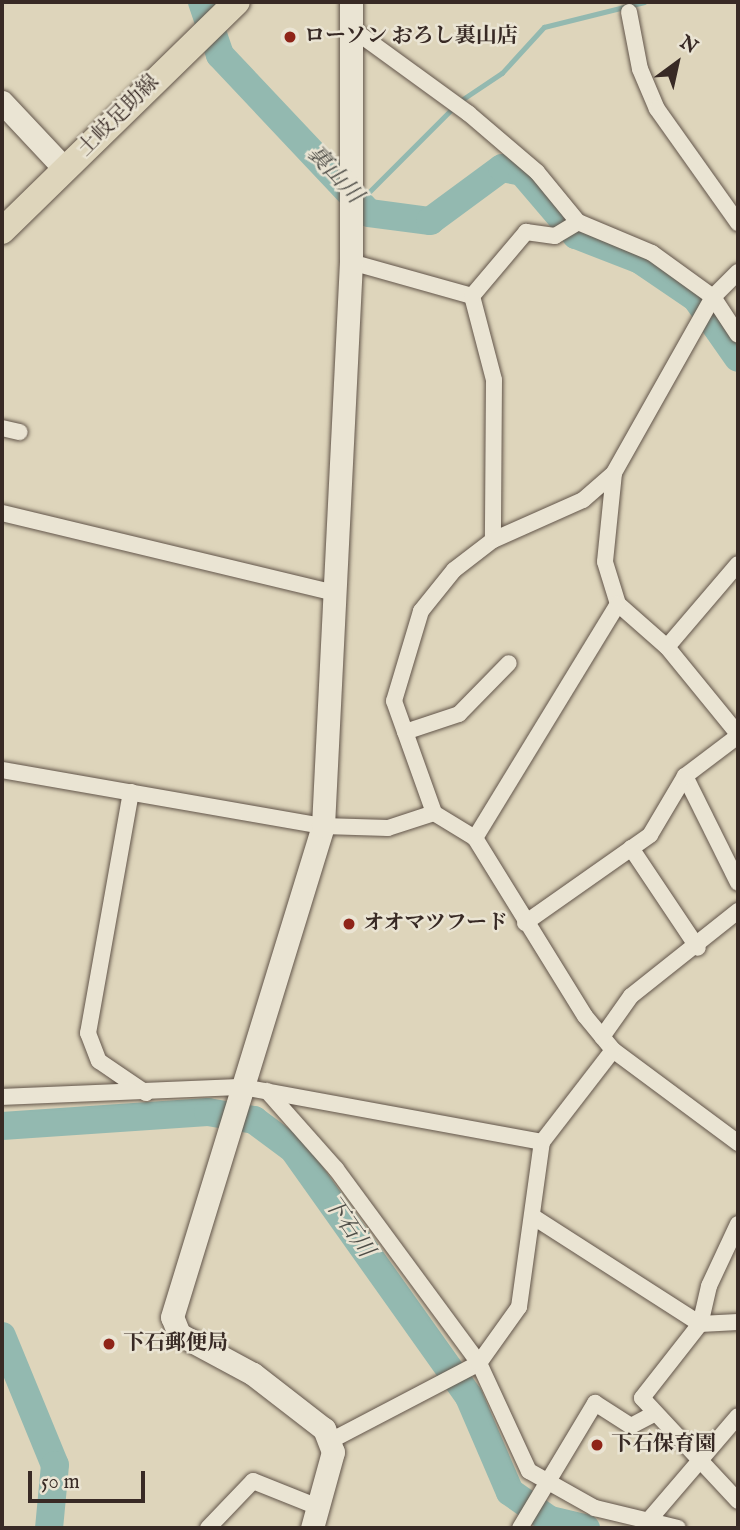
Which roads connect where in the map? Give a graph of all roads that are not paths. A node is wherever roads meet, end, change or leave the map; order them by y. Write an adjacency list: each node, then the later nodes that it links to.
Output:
1 (351, 2): 4 (street)
2 (232, 6): 6 (main road, 土岐足助線)
3 (629, 12): 8 (street)
4 (355, 32): 7 (street); 10 (street)
5 (2, 102): 6 (street)
6 (65, 169): 9 (main road, 土岐足助線)
7 (578, 222): 12 (street); 13 (street)
8 (738, 223)
9 (2, 231)
10 (351, 262): 12 (street); 21 (street)
11 (738, 272): 13 (street)
12 (472, 296): 19 (street)
13 (713, 298): 14 (street); 17 (street)
14 (738, 335)
15 (2, 428): 16 (street)
16 (20, 432)
17 (614, 473): 19 (street); 22 (street)
18 (2, 513): 21 (street)
19 (493, 540): 25 (street)
20 (738, 564): 23 (street)
21 (335, 593): 31 (street)
22 (618, 604): 23 (street); 32 (street)
23 (667, 647): 26 (street)
24 (509, 663): 25 (street)
25 (405, 732): 30 (street)
26 (738, 735): 28 (street)
27 (2, 769): 29 (street)
28 (685, 776): 33 (street); 34 (street)
29 (131, 792): 31 (street); 42 (street)
30 (434, 813): 31 (street); 32 (street)
31 (323, 826): 40 (street)
32 (475, 838): 36 (street)
33 (631, 848): 36 (street); 37 (street)
34 (738, 883)
35 (738, 911): 37 (street)
36 (525, 923): 38 (street)
37 (698, 948): 38 (street)
38 (602, 1037): 39 (street)
39 (613, 1050): 44 (street); 45 (street)
40 (243, 1087): 41 (street); 42 (street); 53 (street)
41 (267, 1091): 44 (street); 50 (street)
42 (146, 1093): 43 (street)
43 (2, 1097)
44 (542, 1142): 46 (street)
45 (738, 1143)
46 (532, 1216): 49 (street); 50 (street)
47 (738, 1224): 49 (street)
48 (738, 1322): 49 (street)
49 (700, 1324): 51 (street)
50 (479, 1363): 53 (street); 55 (street)
51 (655, 1413): 54 (street); 55 (street)
52 (738, 1416): 54 (street)
53 (331, 1440): 57 (street)
54 (696, 1461): 56 (street); 58 (street)
55 (544, 1483): 58 (street); 60 (street)
56 (738, 1501)
57 (315, 1518): 59 (street)
58 (648, 1521): 61 (street)
59 (208, 1528)
60 (520, 1528)
61 (678, 1528)

